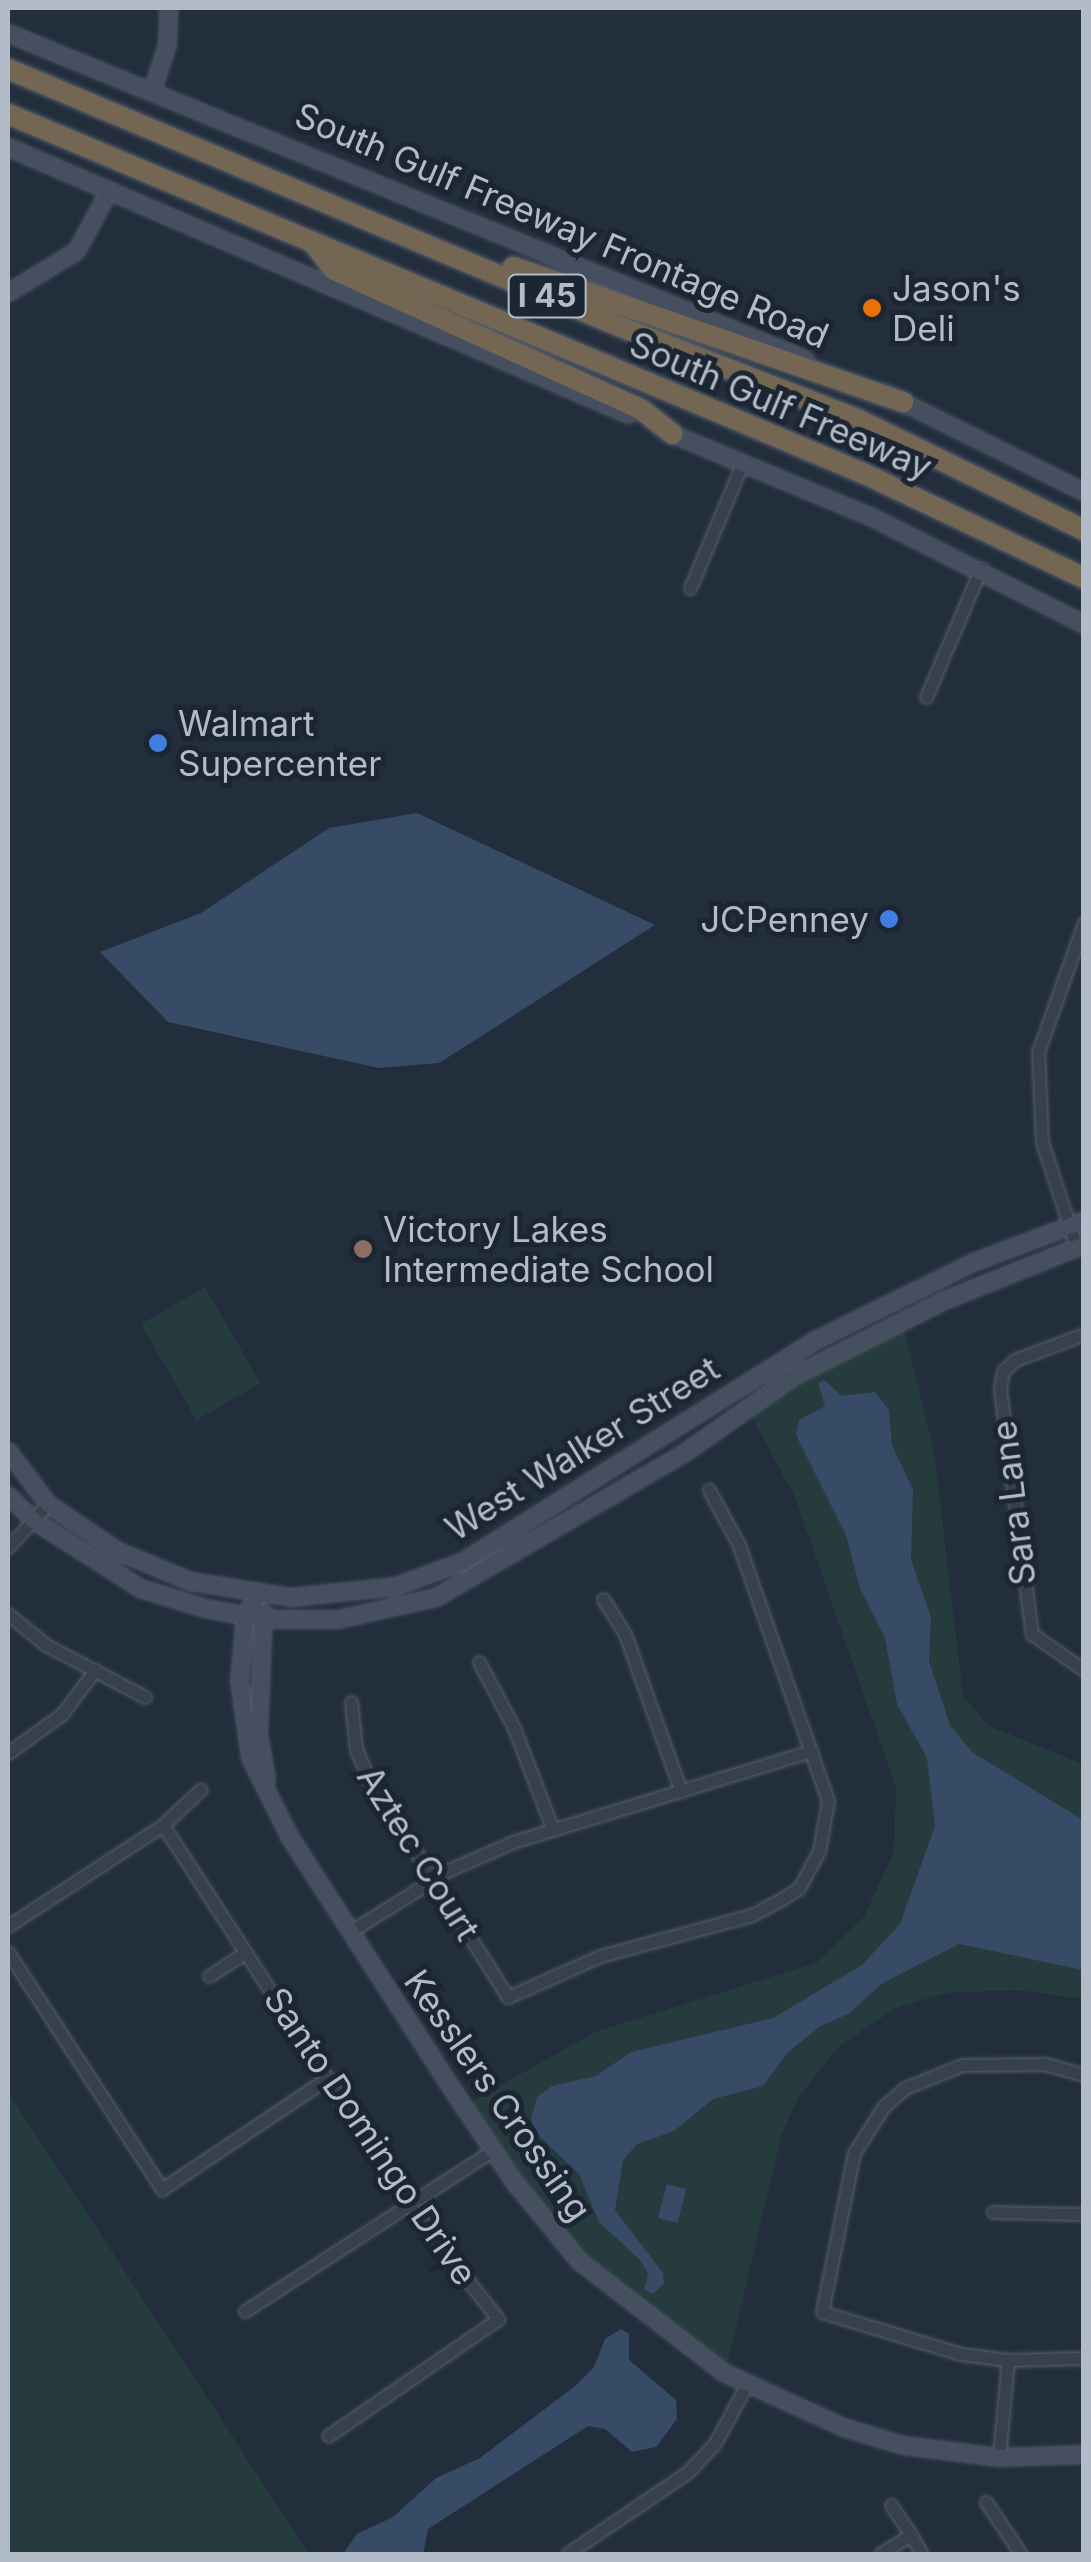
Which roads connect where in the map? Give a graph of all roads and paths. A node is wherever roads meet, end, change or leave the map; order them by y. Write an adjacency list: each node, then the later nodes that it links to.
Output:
1 (168, 8): 4 (street)
2 (8, 33): 4 (street, South Gulf Freeway Frontage Road)
3 (8, 69): 8 (highway, South Gulf Freeway / I 45)
4 (153, 87): 11 (street, South Gulf Freeway Frontage Road)
5 (8, 114): 9 (highway, South Gulf Freeway / I 45)
6 (8, 147): 7 (street)
7 (109, 190): 10 (street); 12 (street)
8 (354, 213): 11 (highway); 15 (highway, South Gulf Freeway / I 45)
9 (312, 242): 12 (highway); 17 (highway, South Gulf Freeway / I 45)
10 (8, 292)
11 (903, 402): 14 (street, South Gulf Freeway Frontage Road)
12 (673, 434): 13 (street)
13 (743, 462): 16 (street); 18 (street)
14 (1084, 492)
15 (1084, 530)
16 (981, 568): 19 (street); 20 (street)
17 (1084, 578)
18 (690, 588)
19 (1084, 624)
20 (926, 698)
21 (1084, 922): 22 (street)
22 (1076, 1222): 23 (street); 31 (street, West Walker Street)
23 (1080, 1245): 35 (street, West Walker Street)
24 (1084, 1334): 38 (street, Sara Lane)
25 (8, 1451): 28 (street, West Walker Street)
26 (708, 1490): 41 (street)
27 (8, 1495): 29 (street, West Walker Street)
28 (48, 1504): 29 (street); 31 (street, West Walker Street)
29 (33, 1520): 30 (street); 34 (street, West Walker Street)
30 (8, 1547)
31 (256, 1596): 34 (street, Kesslers Crossing); 35 (street, Kesslers Crossing)
32 (603, 1599): 44 (street)
33 (8, 1614): 37 (street)
34 (245, 1615): 35 (street, West Walker Street); 45 (street, Kesslers Crossing)
35 (265, 1619): 45 (street, Kesslers Crossing)
36 (479, 1662): 47 (street)
37 (95, 1670): 39 (street); 42 (street)
38 (1084, 1670)
39 (145, 1696)
40 (351, 1702): 48 (street, Aztec Court)
41 (811, 1751): 44 (street); 48 (street, Aztec Court)
42 (8, 1753)
43 (201, 1789): 46 (street)
44 (681, 1790): 47 (street)
45 (268, 1792): 50 (street, Kesslers Crossing)
46 (164, 1825): 49 (street); 52 (street, Santo Domingo Drive)
47 (554, 1830): 48 (street)
48 (433, 1880): 50 (street)
49 (8, 1926)
50 (350, 1931): 56 (street, Kesslers Crossing)
51 (8, 1952): 55 (street)
52 (246, 1952): 53 (street, Santo Domingo Drive); 55 (street, Santo Domingo Drive)
53 (209, 1976)
54 (1084, 2075): 62 (street)
55 (328, 2078): 57 (street, Santo Domingo Drive)
56 (493, 2150): 57 (street); 63 (street, Kesslers Crossing)
57 (410, 2205): 60 (street); 64 (street, Santo Domingo Drive)
58 (993, 2212): 59 (street)
59 (1084, 2214)
60 (245, 2311)
61 (1084, 2358): 62 (street)
62 (1008, 2360): 66 (street)
63 (747, 2384): 66 (street, Kesslers Crossing); 70 (street)
64 (328, 2436)
65 (1084, 2454): 66 (street, Kesslers Crossing)
66 (999, 2456)
67 (986, 2502): 73 (street)
68 (890, 2505): 69 (street)
69 (911, 2535): 71 (street); 72 (street)
70 (567, 2554)
71 (880, 2554)
72 (922, 2554)
73 (1021, 2554)

